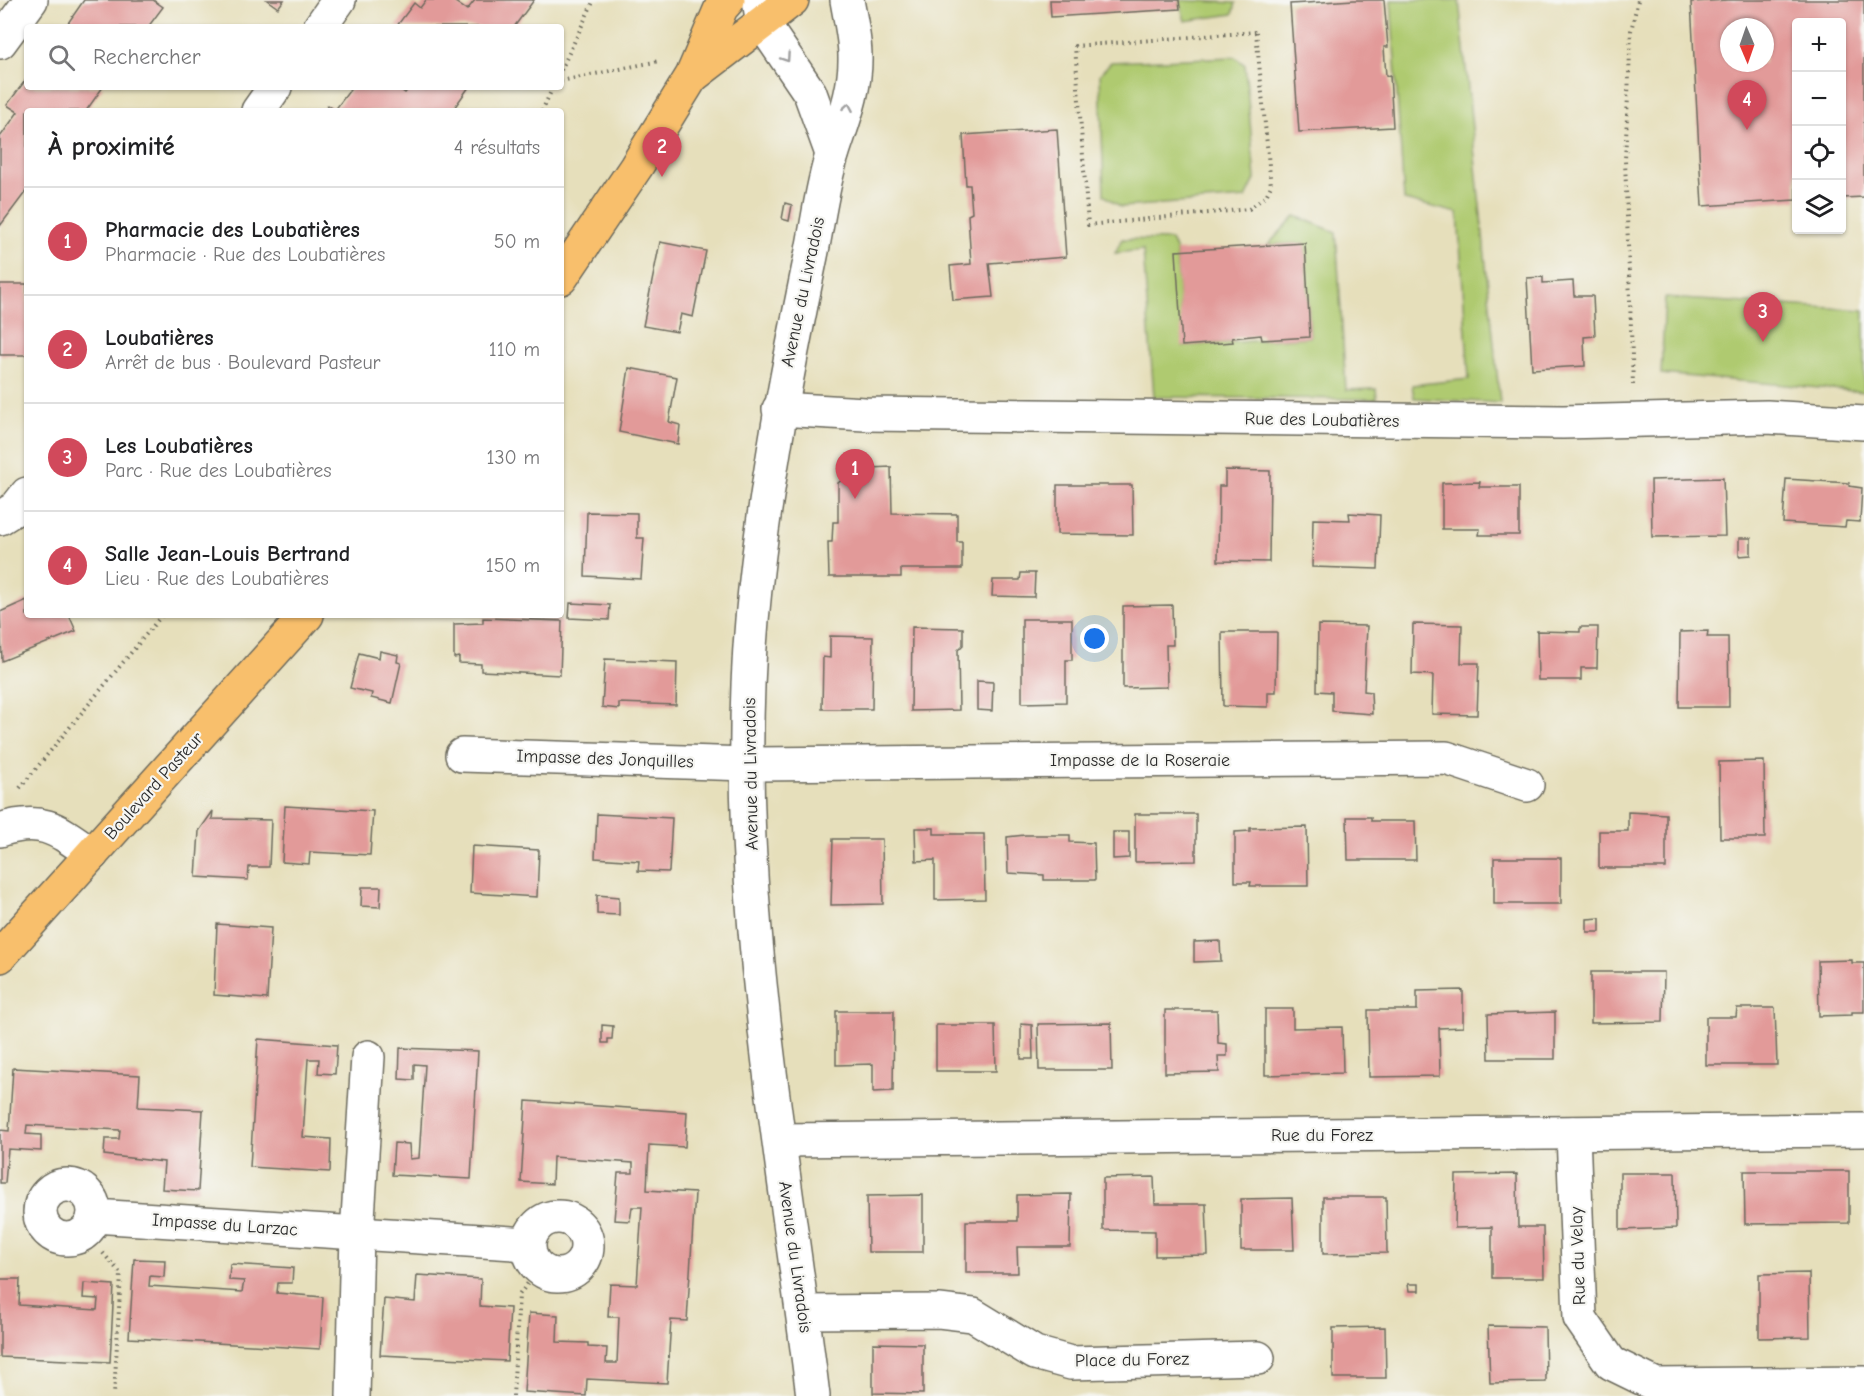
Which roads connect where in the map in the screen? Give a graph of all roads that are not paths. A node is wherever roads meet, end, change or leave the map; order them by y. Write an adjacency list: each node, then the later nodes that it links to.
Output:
1 (31, 0): 8 (street)
2 (339, 0): 7 (street)
3 (728, 0): 10 (main road)
4 (792, 0): 6 (main road)
5 (848, 0): 9 (street, Avenue du Livradois)
6 (761, 12): 10 (main road); 12 (street, one-way to 12)
7 (322, 24)
8 (0, 42)
9 (855, 57): 12 (street); 14 (street, Avenue du Livradois, one-way to 9)
10 (680, 68): 15 (main road)
11 (273, 90): 13 (street)
12 (810, 93): 14 (street)
13 (260, 108)
14 (832, 154): 16 (street, Avenue du Livradois)
15 (564, 274)
16 (779, 410): 17 (street, Rue des Loubatières); 22 (street, Avenue du Livradois)
17 (1864, 423)
18 (24, 498): 19 (street)
19 (0, 518)
20 (304, 618): 25 (main road, Boulevard Pasteur)
21 (462, 755): 22 (street, Impasse des Jonquilles)
22 (748, 764): 23 (street, Impasse de la Roseraie); 30 (street, Avenue du Livradois)
23 (1527, 785)
24 (0, 830): 25 (street)
25 (92, 854): 26 (main road, Boulevard Pasteur)
26 (0, 956)
27 (368, 1057): 32 (street)
28 (1864, 1130): 29 (street, Rue du Forez)
29 (1573, 1133): 30 (street, Rue du Forez); 36 (street, Rue du Velay)
30 (780, 1140): 34 (street, Avenue du Livradois)
31 (89, 1224): 32 (street, Impasse du Larzac)
32 (357, 1234): 33 (street, Impasse du Larzac); 37 (street)
33 (533, 1256)
34 (803, 1312): 35 (street, Place du Forez); 38 (street, Avenue du Livradois)
35 (1258, 1358)
36 (1864, 1383)
37 (353, 1396)
38 (813, 1396)

